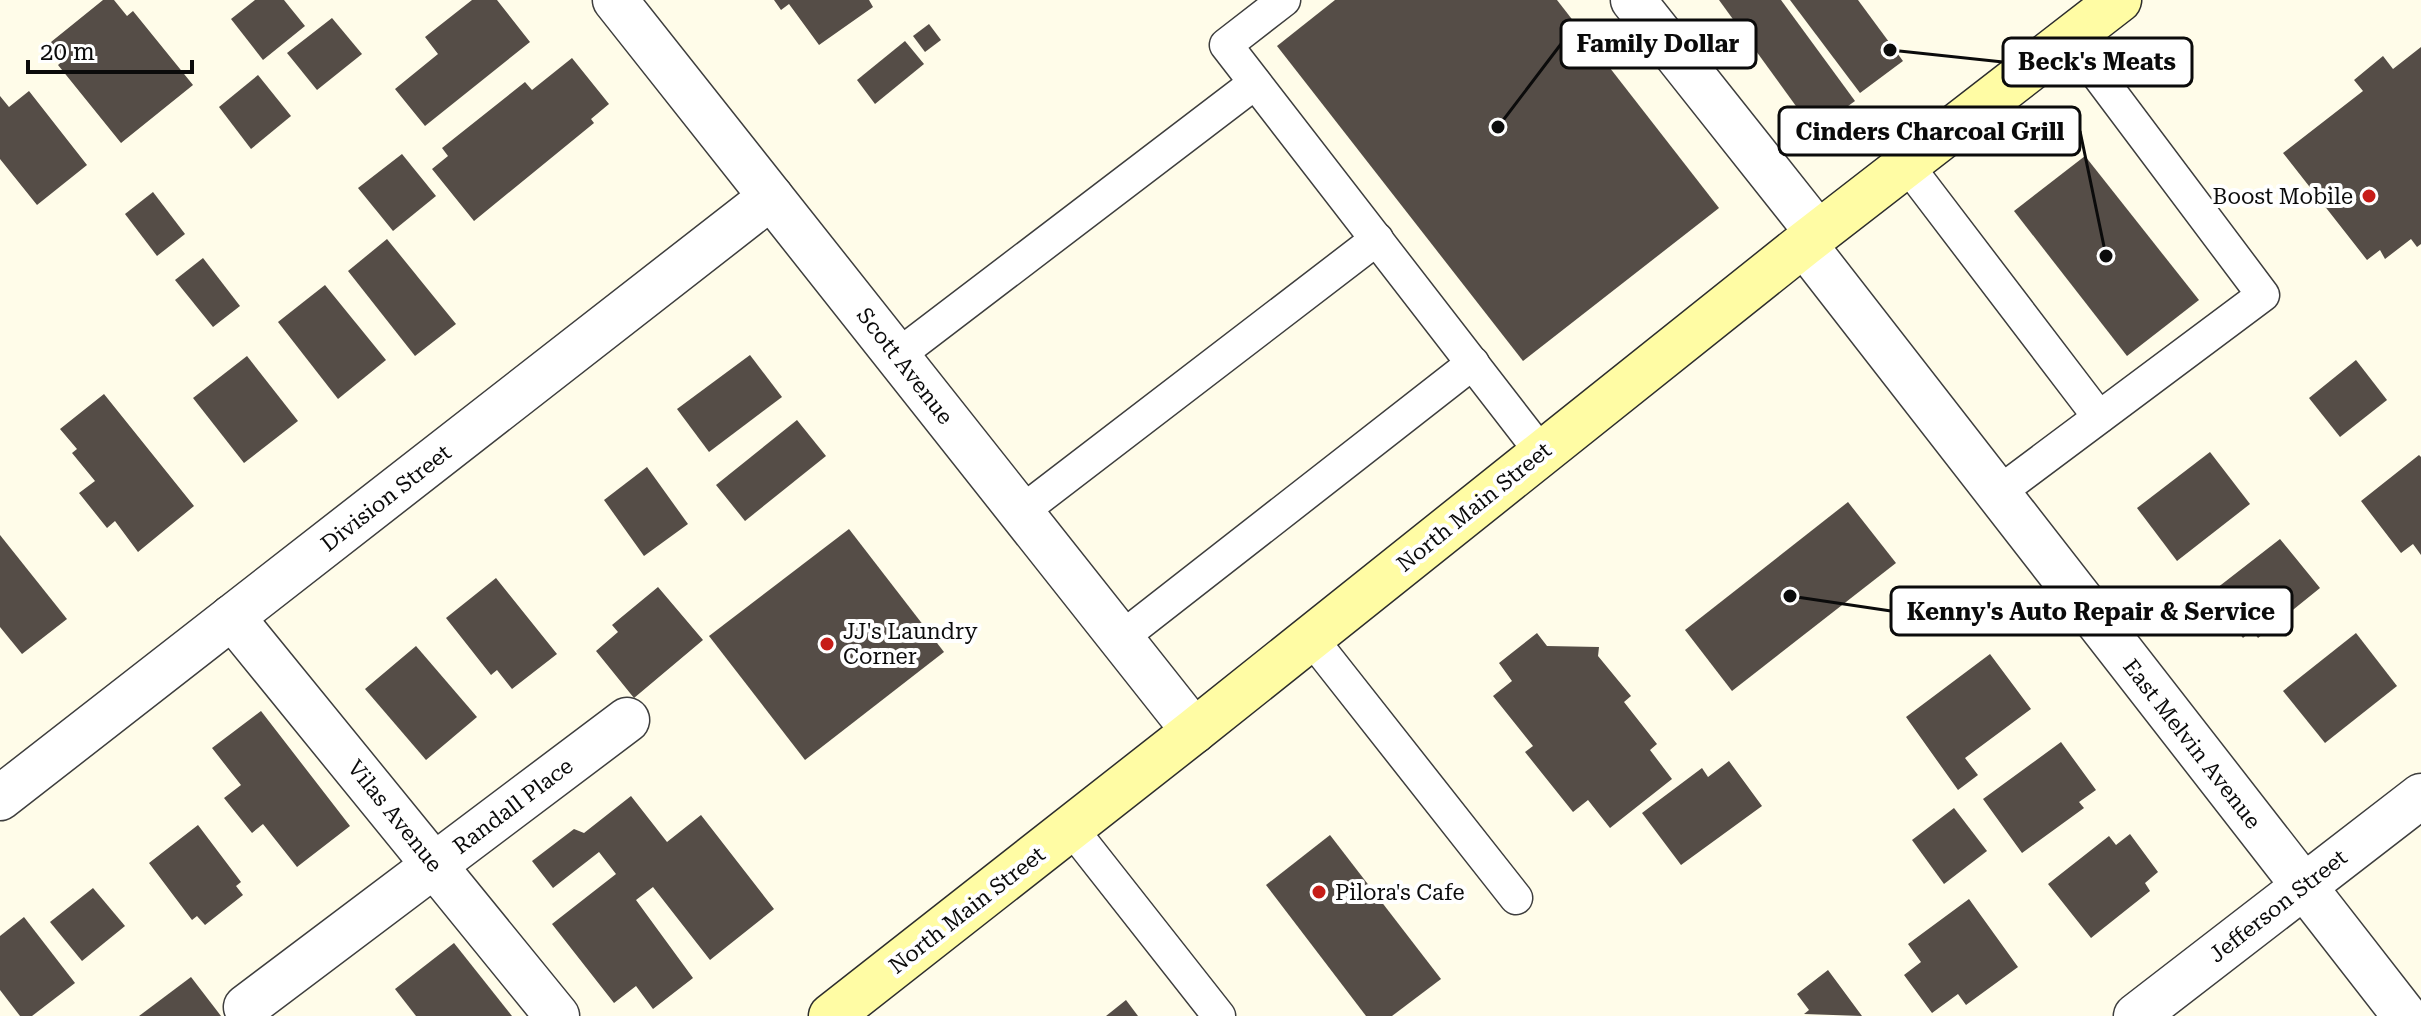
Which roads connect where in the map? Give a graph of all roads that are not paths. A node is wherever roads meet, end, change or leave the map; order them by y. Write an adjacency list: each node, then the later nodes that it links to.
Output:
1 (615, 0): 8 (street, Scott Avenue)
2 (1284, 0): 6 (lane)
3 (1633, 0): 9 (street, East Melvin Avenue)
4 (2119, 0): 5 (main road, North Main Street)
5 (2070, 38): 7 (main road, North Main Street); 13 (lane)
6 (1255, 83): 10 (lane); 11 (lane)
7 (1907, 165): 9 (main road, North Main Street); 13 (lane)
8 (771, 197): 11 (street, Scott Avenue); 17 (street, Division Street)
9 (1811, 238): 14 (main road, North Main Street); 15 (street, East Melvin Avenue)
10 (1377, 239): 12 (lane); 16 (lane)
11 (897, 356): 16 (street, Scott Avenue)
12 (1473, 363): 14 (lane); 18 (lane)
13 (2099, 417): 15 (lane)
14 (1541, 452): 19 (main road, North Main Street)
15 (1998, 493): 26 (street, East Melvin Avenue)
16 (1021, 512): 18 (street, Scott Avenue)
17 (232, 617): 23 (street, Division Street); 25 (street, Vilas Avenue)
18 (1121, 638): 21 (street, Scott Avenue)
19 (1311, 638): 21 (main road, North Main Street); 27 (lane)
20 (627, 720): 25 (street, Randall Place)
21 (1194, 731): 24 (main road, North Main Street)
22 (2421, 796): 26 (street, Jefferson Street)
23 (0, 798)
24 (1071, 828): 29 (main road, North Main Street); 31 (lane)
25 (434, 865): 28 (street, Randall Place); 30 (street, Vilas Avenue)
26 (2303, 886): 32 (street, Jefferson Street); 33 (street, East Melvin Avenue)
27 (1516, 898)
28 (246, 1007)
29 (852, 1010)
30 (557, 1016)
31 (1219, 1016)
32 (2136, 1016)
33 (2405, 1016)

